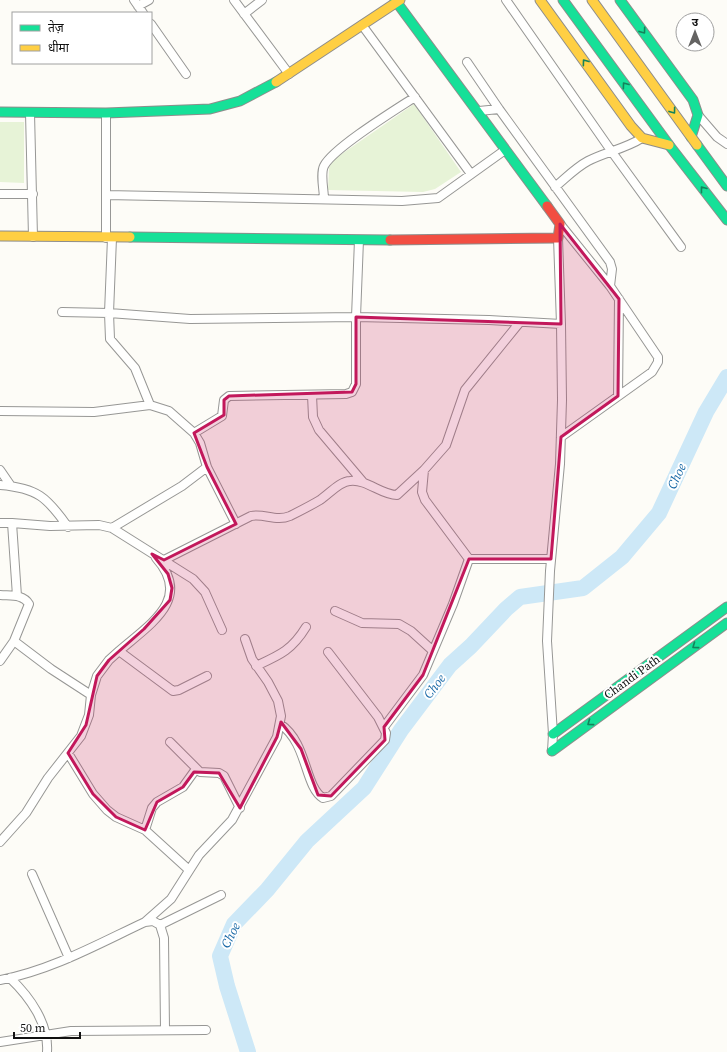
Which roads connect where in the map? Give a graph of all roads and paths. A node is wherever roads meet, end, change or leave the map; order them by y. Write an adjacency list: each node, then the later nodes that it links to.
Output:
1 (148, 0): 10 (street)
2 (234, 0): 11 (street)
3 (262, 0): 11 (street)
4 (506, 0): 29 (street)
5 (540, 0): 25 (street, one-way to 5)
6 (563, 0): 27 (street, one-way to 6)
7 (592, 0): 24 (street, one-way to 24)
8 (620, 0): 23 (street, one-way to 23)
9 (397, 1): 13 (street); 19 (street)
10 (138, 6)
11 (244, 14): 16 (street)
12 (152, 25): 15 (street)
13 (362, 25): 16 (street); 17 (street)
14 (467, 62): 18 (street)
15 (186, 74)
16 (289, 74): 22 (street)
17 (415, 97): 30 (street); 36 (street)
18 (499, 109): 19 (street); 31 (street)
19 (479, 111): 28 (street)
20 (0, 112): 21 (street)
21 (30, 113): 22 (street); 34 (street)
22 (106, 113): 35 (street)
23 (698, 115): 24 (street); 26 (street)
24 (691, 136): 32 (street)
25 (642, 138): 27 (street); 29 (street)
26 (727, 144)
27 (669, 145): 37 (street, one-way to 27)
28 (505, 150): 30 (street); 38 (street)
29 (612, 152): 31 (street); 44 (street)
30 (471, 174): 36 (street)
31 (555, 186): 45 (street)
32 (727, 186)
33 (0, 194): 34 (street)
34 (33, 194): 40 (street)
35 (106, 195): 36 (street); 41 (street)
36 (324, 199)
37 (727, 220)
38 (560, 224): 42 (street); 45 (street)
39 (0, 236): 40 (street)
40 (33, 237): 41 (street)
41 (109, 238): 43 (street); 48 (street)
42 (558, 238): 43 (street); 51 (street)
43 (359, 240): 49 (street)
44 (681, 247)
45 (610, 286): 46 (street)
46 (618, 299): 53 (street); 53 (street)
47 (62, 312): 48 (street)
48 (109, 313): 49 (street); 54 (street)
49 (356, 317): 50 (street); 52 (street)
50 (520, 322): 51 (street); 60 (street)
51 (562, 324): 57 (street)
52 (312, 395): 56 (street); 61 (street)
53 (618, 396): 57 (street)
54 (150, 405): 55 (street); 56 (street)
55 (0, 411)
56 (194, 432): 58 (street)
57 (561, 437): 71 (street)
58 (207, 467): 66 (street); 68 (street)
59 (0, 470): 63 (street)
60 (424, 470): 61 (street); 70 (street)
61 (364, 483): 66 (street)
62 (0, 485): 63 (street)
63 (11, 486): 67 (street)
64 (0, 523): 65 (street)
65 (12, 523): 67 (street); 74 (street)
66 (236, 524): 72 (street)
67 (68, 527): 68 (street)
68 (112, 528): 69 (street)
69 (152, 554): 72 (street); 82 (street)
70 (469, 559): 71 (street); 83 (street)
71 (551, 559): 91 (street)
72 (164, 560): 79 (street)
73 (0, 595): 74 (street)
74 (17, 596): 81 (street)
75 (727, 607): 91 (street, Chandi Path)
76 (335, 611): 83 (street)
77 (727, 623): 93 (street, Chandi Path, one-way to 93)
78 (306, 627): 86 (street)
79 (222, 630)
80 (245, 639): 86 (street)
81 (14, 641): 85 (street); 88 (street)
82 (119, 651): 87 (street); 88 (street)
83 (433, 651): 90 (street)
84 (328, 652): 90 (street)
85 (0, 661)
86 (256, 666): 89 (street)
87 (207, 676)
88 (91, 695): 94 (street)
89 (280, 724): 90 (street); 96 (street)
90 (384, 727)
91 (553, 734): 93 (street)
92 (170, 742): 95 (street)
93 (552, 751)
94 (68, 752): 97 (street); 98 (street)
95 (196, 769): 96 (street); 97 (street)
96 (240, 808): 99 (street)
97 (145, 830): 99 (street)
98 (0, 842)
99 (189, 870): 102 (street)
100 (32, 874): 104 (street)
101 (221, 895): 103 (street)
102 (145, 922): 103 (street); 104 (street)
103 (160, 925): 107 (street)
104 (69, 958): 105 (street)
105 (10, 978): 106 (street); 109 (street)
106 (0, 980)
107 (165, 1030): 108 (street); 109 (street)
108 (206, 1030)
109 (47, 1034): 110 (street); 111 (street)
110 (0, 1042)
111 (47, 1052)

